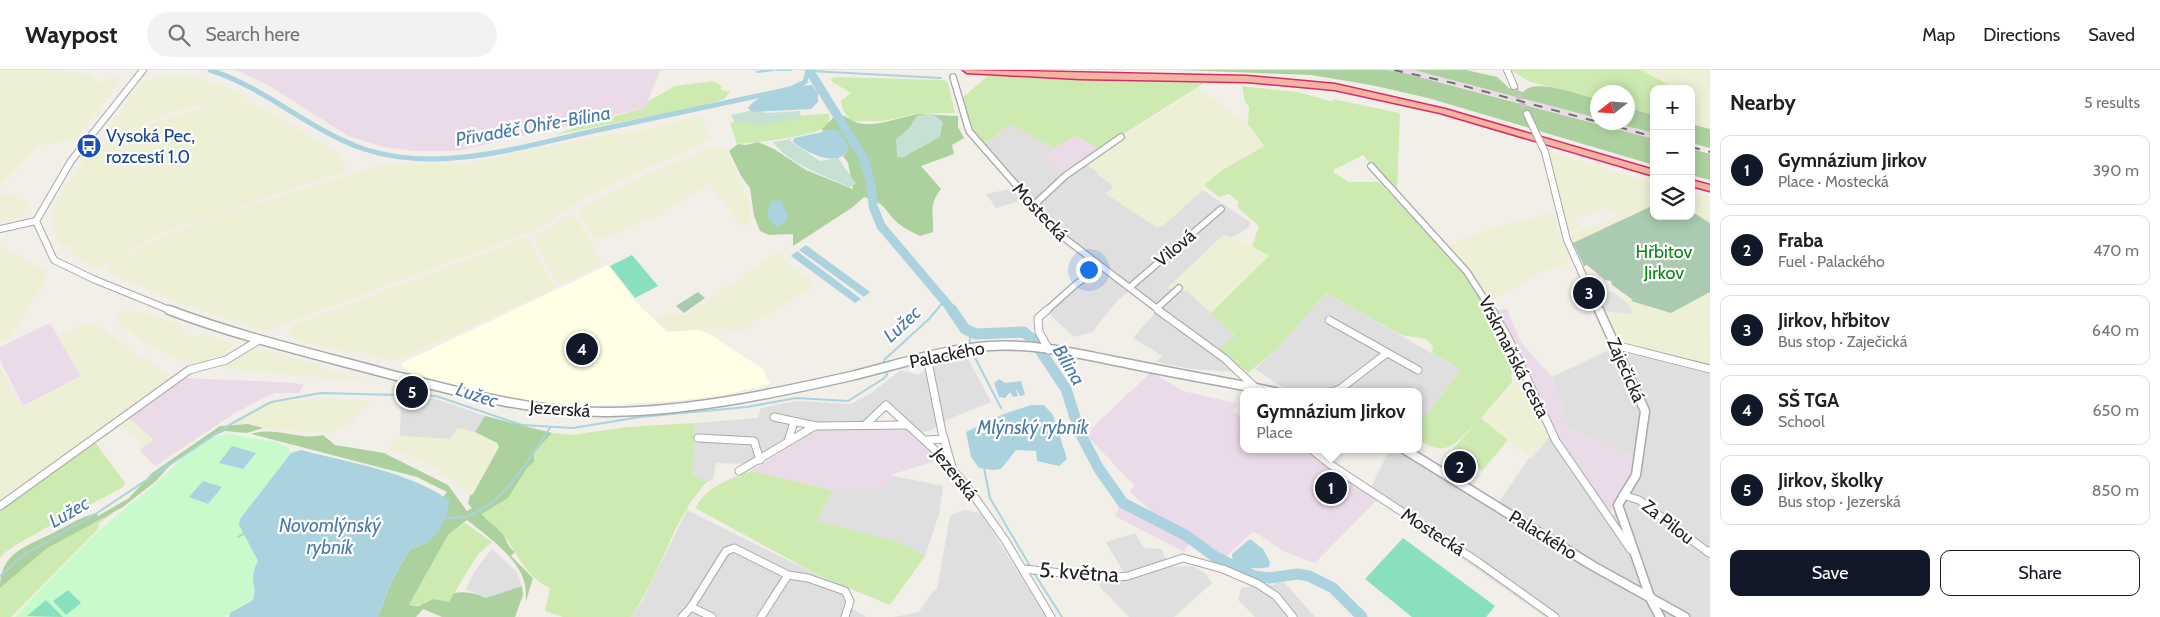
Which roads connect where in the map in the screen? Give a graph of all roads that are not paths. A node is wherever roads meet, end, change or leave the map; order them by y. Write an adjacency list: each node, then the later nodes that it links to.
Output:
1 (143, 70): 18 (street)
2 (967, 70): 11 (highway)
3 (1034, 70): 10 (highway)
4 (1507, 70): 6 (street)
5 (953, 77): 16 (street, Mostecká)
6 (1514, 86)
7 (1527, 114): 26 (street, Zaječická, bridge)
8 (1121, 137): 16 (street)
9 (1371, 166): 53 (street, Vrskmaňská cesta)
10 (1650, 168)
11 (1650, 172)
12 (1695, 180): 13 (highway)
13 (1710, 184)
14 (1695, 185): 15 (highway)
15 (1710, 188)
16 (1033, 206): 20 (street, Mostecká)
17 (1221, 209): 21 (street, Vilová)
18 (36, 221): 19 (street); 25 (street, Jezerská)
19 (0, 229)
20 (1100, 267): 21 (street, Mostecká); 27 (street)
21 (1130, 287): 23 (street, Mostecká)
22 (1179, 288): 23 (street)
23 (1157, 308): 33 (street, Mostecká)
24 (1329, 320): 28 (street)
25 (259, 340): 35 (street, Jezerská); 51 (street)
26 (1615, 345): 30 (street); 50 (street, Zaječická)
27 (1048, 350): 29 (street, Palackého); 32 (street, Palackého)
28 (1387, 353): 31 (street); 34 (street)
29 (927, 357): 35 (street, Palackého); 42 (street)
30 (1710, 369)
31 (1418, 370)
32 (1248, 388)
33 (1256, 388)
34 (1341, 388)
35 (738, 397)
36 (774, 417): 37 (street)
37 (794, 422): 40 (street); 44 (street)
38 (865, 424): 39 (street); 39 (street, Jezerská); 40 (street)
39 (907, 425): 43 (street, Jezerská)
40 (816, 426): 44 (street)
41 (698, 438): 47 (street)
42 (944, 438): 43 (street); 48 (street)
43 (926, 440): 48 (street, Jezerská)
44 (788, 441): 47 (street)
45 (1317, 453): 65 (street, Mostecká)
46 (1411, 453): 56 (street, Palackého)
47 (760, 460): 49 (street)
48 (953, 468): 54 (street, Jezerská)
49 (739, 471)
50 (1622, 495): 52 (street, Za Pilou); 53 (street)
51 (0, 506)
52 (1710, 551)
53 (1639, 562): 56 (street)
54 (1024, 569): 63 (street, Jezerská); 64 (street, 5. května)
55 (788, 575): 57 (street); 61 (street); 62 (street)
56 (1652, 600): 58 (street, Palackého); 66 (street)
57 (691, 606): 59 (street); 60 (street)
58 (1679, 616)
59 (682, 617)
60 (712, 617)
61 (761, 617)
62 (845, 617)
63 (1051, 617)
64 (1293, 617)
65 (1555, 617)
66 (1660, 617)

